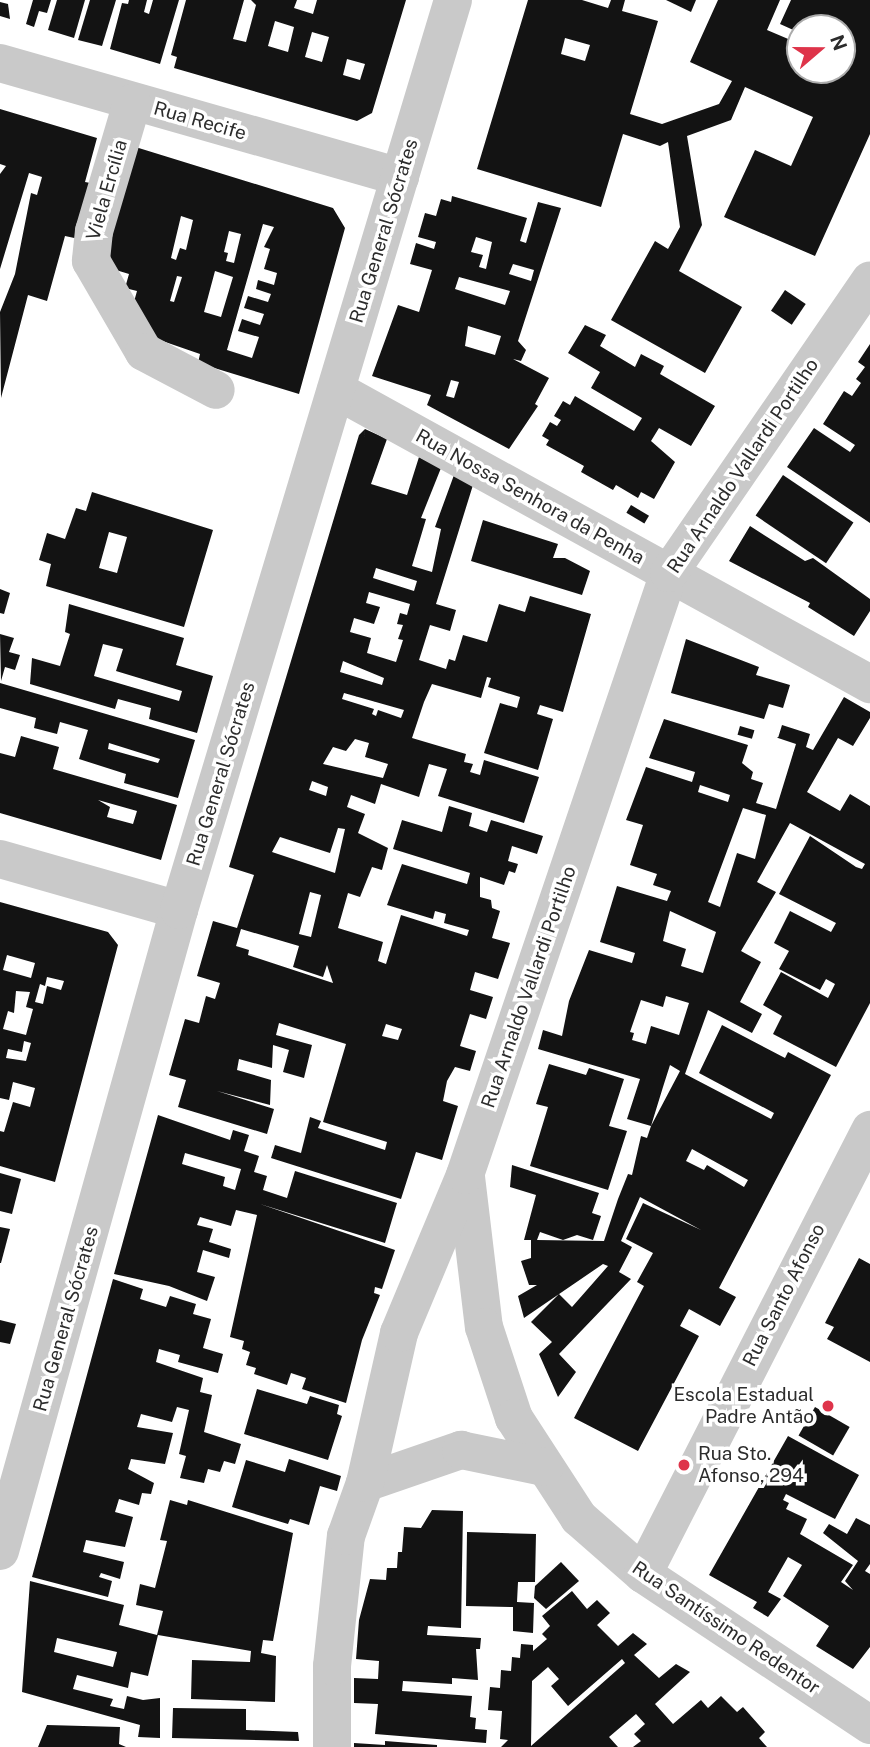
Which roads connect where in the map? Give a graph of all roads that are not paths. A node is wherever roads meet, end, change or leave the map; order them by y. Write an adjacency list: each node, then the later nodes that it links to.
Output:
1 (453, 0): 4 (street, Rua General Sócrates)
2 (0, 63): 3 (street, Rua Recife)
3 (132, 103): 4 (street, Rua Recife); 6 (street, Viela Ercília)
4 (400, 177): 7 (street, Rua General Sócrates)
5 (870, 280): 8 (street, Rua Arnaldo Vallardi Portilho)
6 (216, 390)
7 (336, 390): 8 (street, Rua Nossa Senhora da Penha); 11 (street, Rua General Sócrates)
8 (669, 573): 9 (street, Rua Nossa Senhora da Penha); 13 (street, Rua Arnaldo Vallardi Portilho)
9 (870, 684)
10 (0, 859): 11 (street)
11 (178, 910): 16 (street, Rua General Sócrates)
12 (870, 1130): 17 (street, Rua Santo Afonso)
13 (465, 1175): 14 (street, Rua Santíssimo Redentor); 15 (street, Rua Arnaldo Vallardi Portilho)
14 (544, 1467): 15 (street); 17 (street, Rua Santíssimo Redentor)
15 (365, 1483): 19 (street, Rua Arnaldo Vallardi Portilho)
16 (0, 1551)
17 (643, 1574): 18 (street, Rua Santíssimo Redentor)
18 (870, 1725)
19 (332, 1747)

